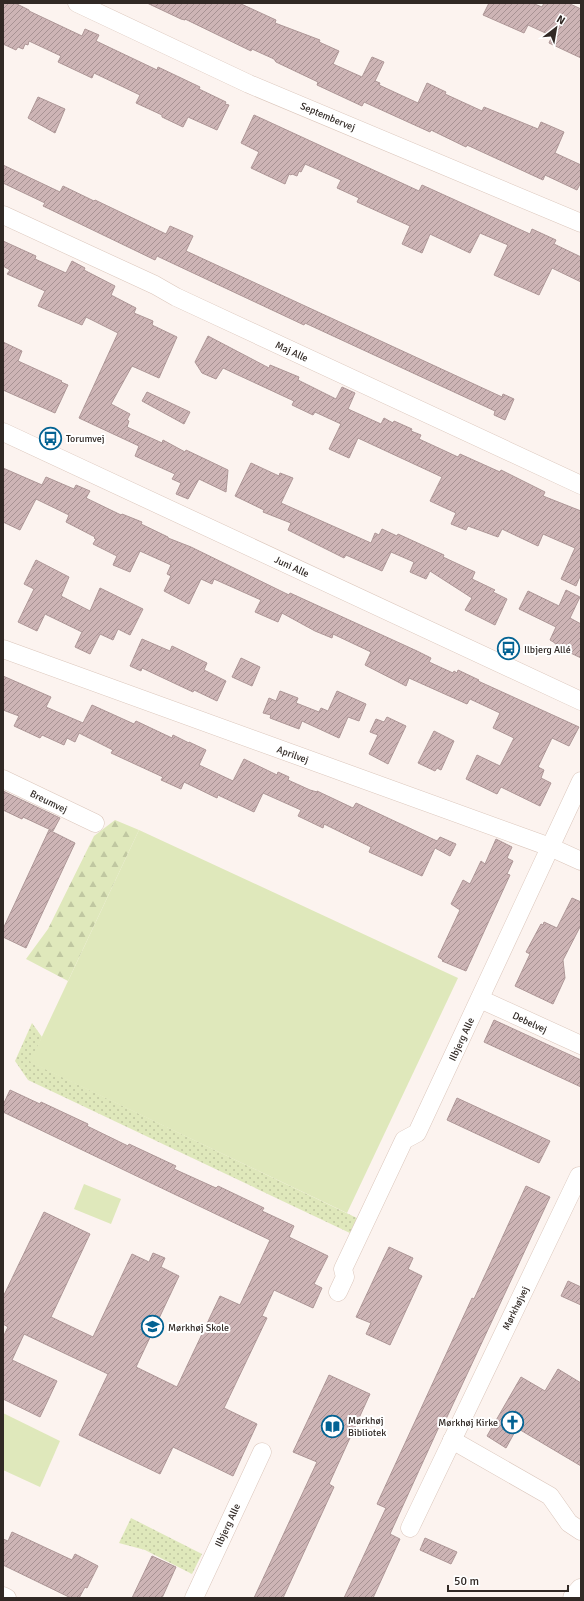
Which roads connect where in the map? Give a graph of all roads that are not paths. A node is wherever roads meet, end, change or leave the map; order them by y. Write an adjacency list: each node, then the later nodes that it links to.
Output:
1 (77, 3): 3 (street, Septembervej)
2 (3, 215): 5 (street, Maj Alle)
3 (581, 223)
4 (3, 432): 7 (street, Juni Alle)
5 (581, 485)
6 (3, 649): 11 (street, Aprilvej)
7 (581, 701)
8 (3, 778): 10 (street, Breumvej)
9 (581, 781): 11 (street, Ilbjerg Alle)
10 (94, 824)
11 (550, 847): 12 (street, Aprilvej); 13 (street, Ilbjerg Alle)
12 (581, 861)
13 (480, 999): 14 (street, Debelvej); 16 (street, Ilbjerg Alle)
14 (581, 1046)
15 (579, 1176): 17 (street, Mørkhøjvej)
16 (338, 1292)
17 (452, 1440): 19 (street, Mørkhøjvej); 20 (street)
18 (262, 1452): 24 (street, Ilbjerg Alle)
19 (410, 1528)
20 (581, 1531)
21 (581, 1590): 25 (street)
22 (3, 1596): 23 (street)
23 (7, 1598)
24 (194, 1598)
25 (574, 1598)

